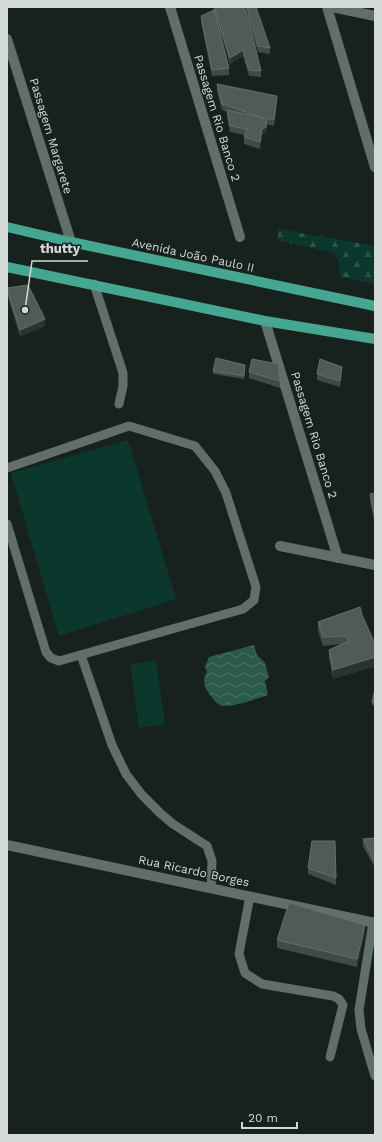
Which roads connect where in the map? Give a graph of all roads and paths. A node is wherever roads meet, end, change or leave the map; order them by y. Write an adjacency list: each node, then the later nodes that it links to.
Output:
1 (170, 7): 8 (street, Passagem Rio Banco 2)
2 (327, 7): 6 (street)
3 (332, 7): 4 (street)
4 (375, 16)
5 (7, 39): 9 (street, Passagem Margarete)
6 (375, 167)
7 (7, 226): 9 (main road, Avenida João Paulo II)
8 (240, 236)
9 (71, 242): 12 (main road, Avenida João Paulo II)
10 (7, 267): 11 (main road)
11 (94, 284): 13 (main road); 15 (lane)
12 (375, 306)
13 (265, 320): 14 (main road); 19 (street, Passagem Rio Banco 2)
14 (375, 339)
15 (119, 404)
16 (7, 468): 21 (lane)
17 (7, 524): 21 (lane)
18 (280, 546): 19 (street)
19 (338, 558): 20 (street)
20 (375, 565)
21 (81, 655): 23 (lane)
22 (7, 846): 23 (street, Rua Ricardo Borges)
23 (211, 888): 24 (street, Rua Ricardo Borges)
24 (250, 896): 25 (street, Rua Ricardo Borges); 26 (lane)
25 (374, 922): 27 (lane)
26 (330, 1057)
27 (375, 1076)

